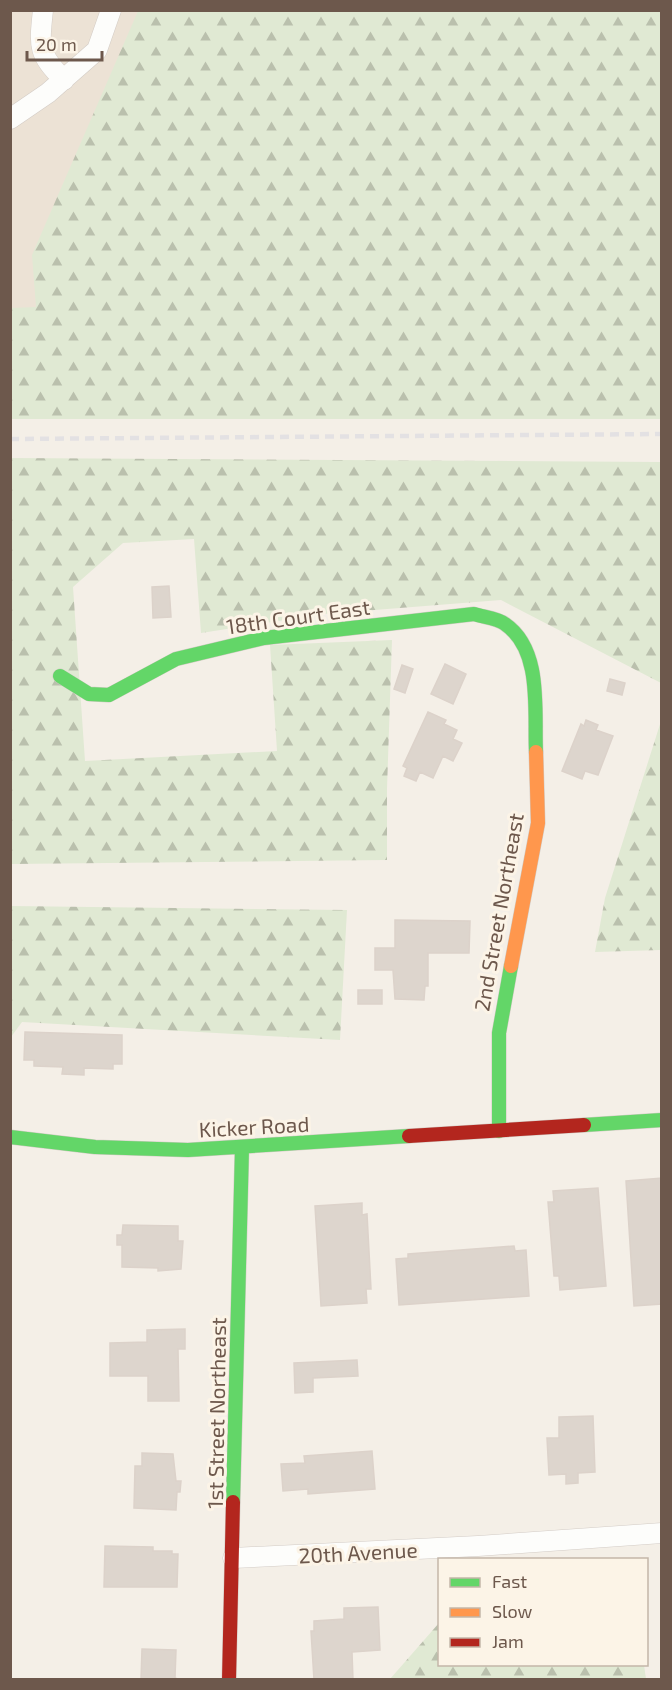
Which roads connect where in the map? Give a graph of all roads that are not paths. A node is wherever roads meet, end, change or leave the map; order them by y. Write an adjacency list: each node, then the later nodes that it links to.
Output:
1 (43, 10): 3 (street)
2 (111, 10): 3 (street)
3 (64, 81): 4 (street)
4 (10, 119)
5 (514, 633): 6 (street, 18th Court East); 8 (street, 2nd Street Northeast)
6 (60, 676)
7 (662, 1120): 8 (street, Kicker Road)
8 (499, 1131): 10 (street, Kicker Road)
9 (11, 1137): 10 (street, Kicker Road)
10 (242, 1148): 12 (street, 1st Street Northeast)
11 (662, 1533): 12 (street, 20th Avenue)
12 (233, 1558): 13 (street, 1st Street Northeast)
13 (230, 1680)

